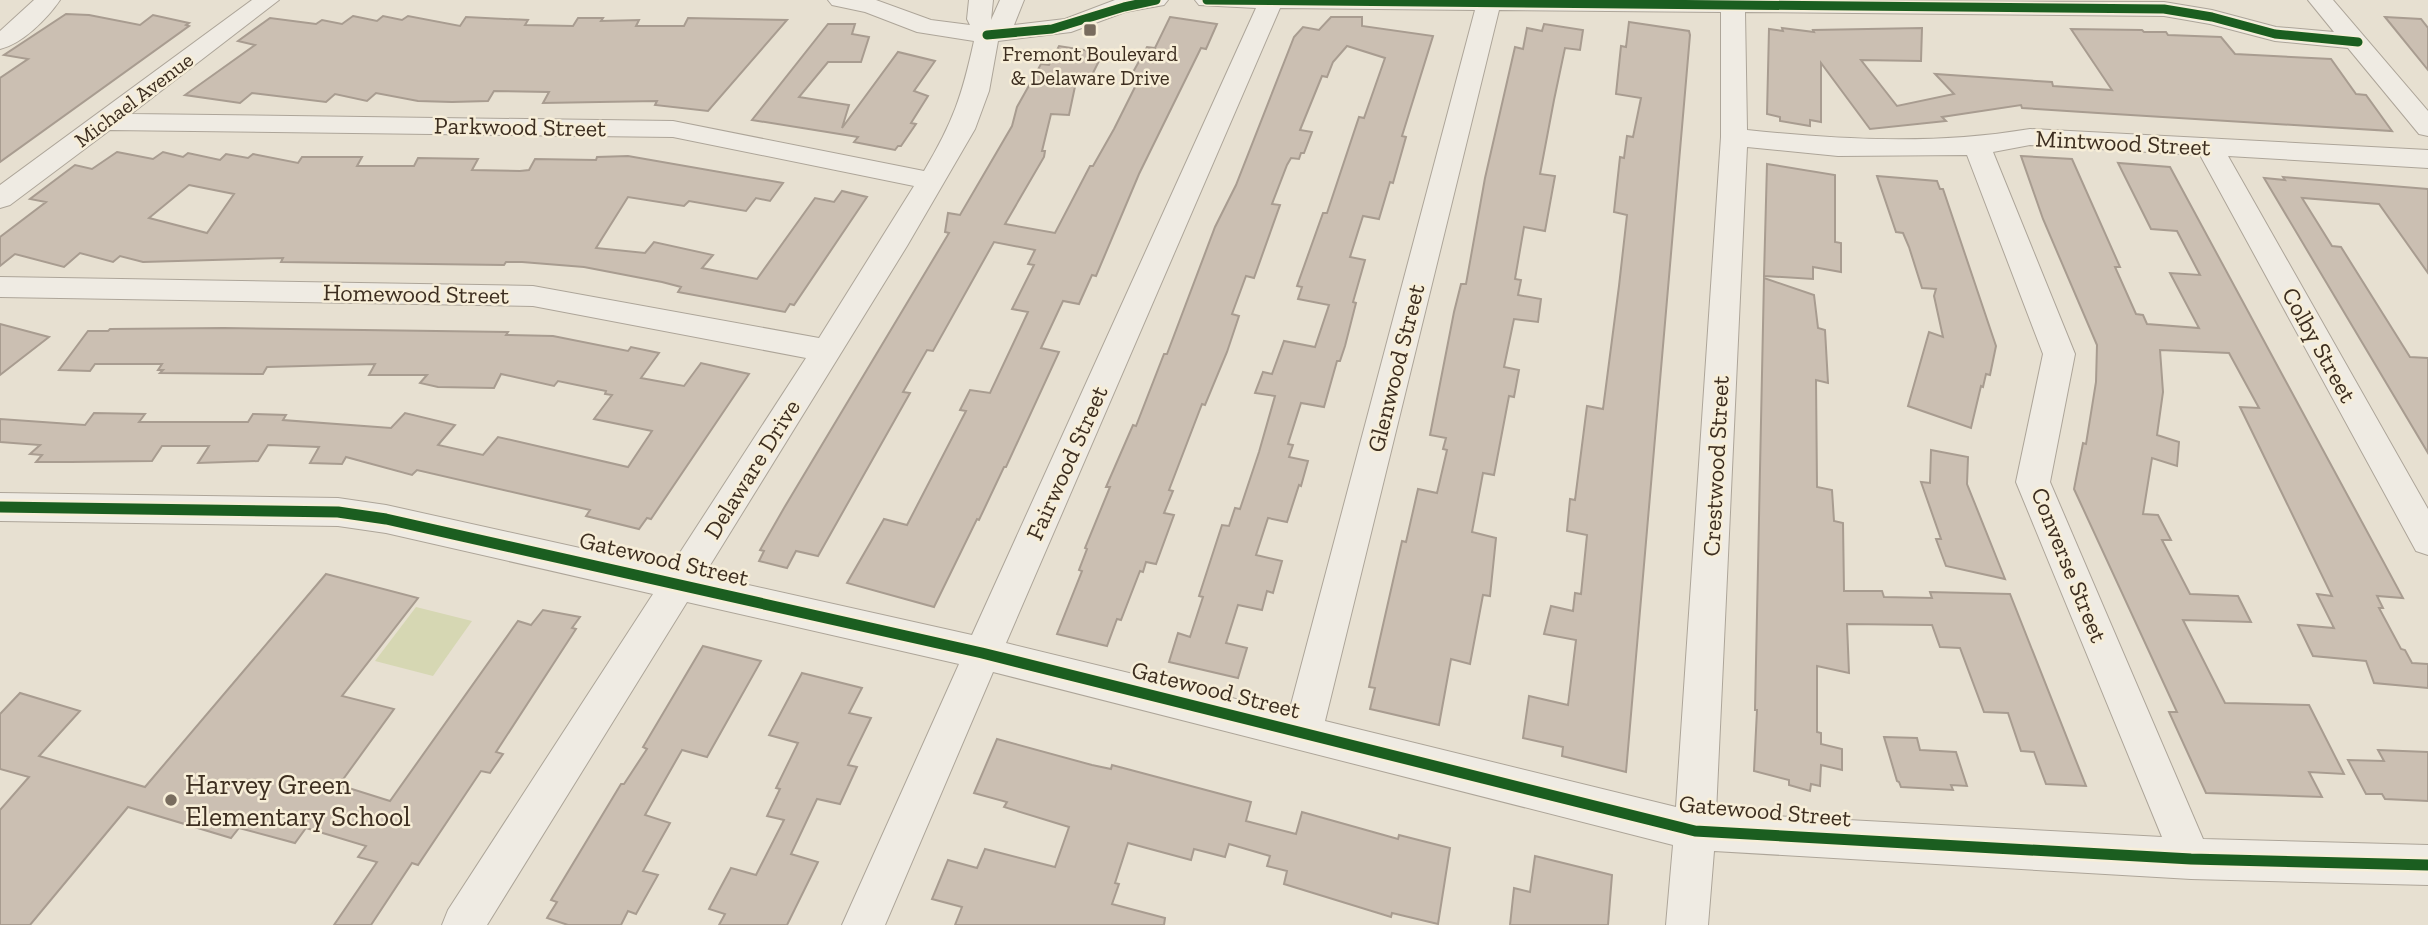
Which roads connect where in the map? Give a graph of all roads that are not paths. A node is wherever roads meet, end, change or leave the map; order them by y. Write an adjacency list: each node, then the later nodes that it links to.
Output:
1 (48, 0): 13 (street)
2 (267, 0): 15 (street, Michael Avenue)
3 (840, 0): 12 (street)
4 (981, 0): 12 (street, Delaware Drive)
5 (1012, 0): 12 (street, Delaware Drive)
6 (1156, 0): 12 (street)
7 (1207, 0): 8 (street)
8 (1270, 0): 10 (street); 28 (street, Fairwood Street)
9 (2320, 0): 14 (street)
10 (1489, 2): 11 (street); 29 (street, Glenwood Street)
11 (1733, 6): 14 (street); 17 (street, Crestwood Street)
12 (987, 35): 21 (street, Delaware Drive)
13 (0, 42)
14 (2358, 42): 16 (street)
15 (104, 122): 21 (street, Parkwood Street); 22 (street, Michael Avenue)
16 (2428, 128)
17 (1734, 137): 18 (street, Mintwood Street); 30 (street, Crestwood Street)
18 (1977, 146): 19 (street, Mintwood Street); 31 (street, Converse Street)
19 (2210, 148): 20 (street, Mintwood Street); 26 (street, Colby Street)
20 (2428, 159)
21 (931, 181): 24 (street, Delaware Drive)
22 (0, 199)
23 (0, 287): 24 (street, Homewood Street)
24 (827, 351): 27 (street, Delaware Drive)
25 (0, 507): 27 (street, Gatewood Street)
26 (2428, 541)
27 (680, 583): 28 (street, Gatewood Street); 33 (street, Delaware Drive)
28 (982, 653): 29 (street, Gatewood Street); 34 (street, Fairwood Street)
29 (1303, 733): 30 (street, Gatewood Street)
30 (1695, 831): 31 (street, Gatewood Street); 35 (street, Crestwood Street)
31 (2191, 859): 32 (street, Gatewood Street)
32 (2428, 865)
33 (463, 925)
34 (863, 925)
35 (1687, 925)

